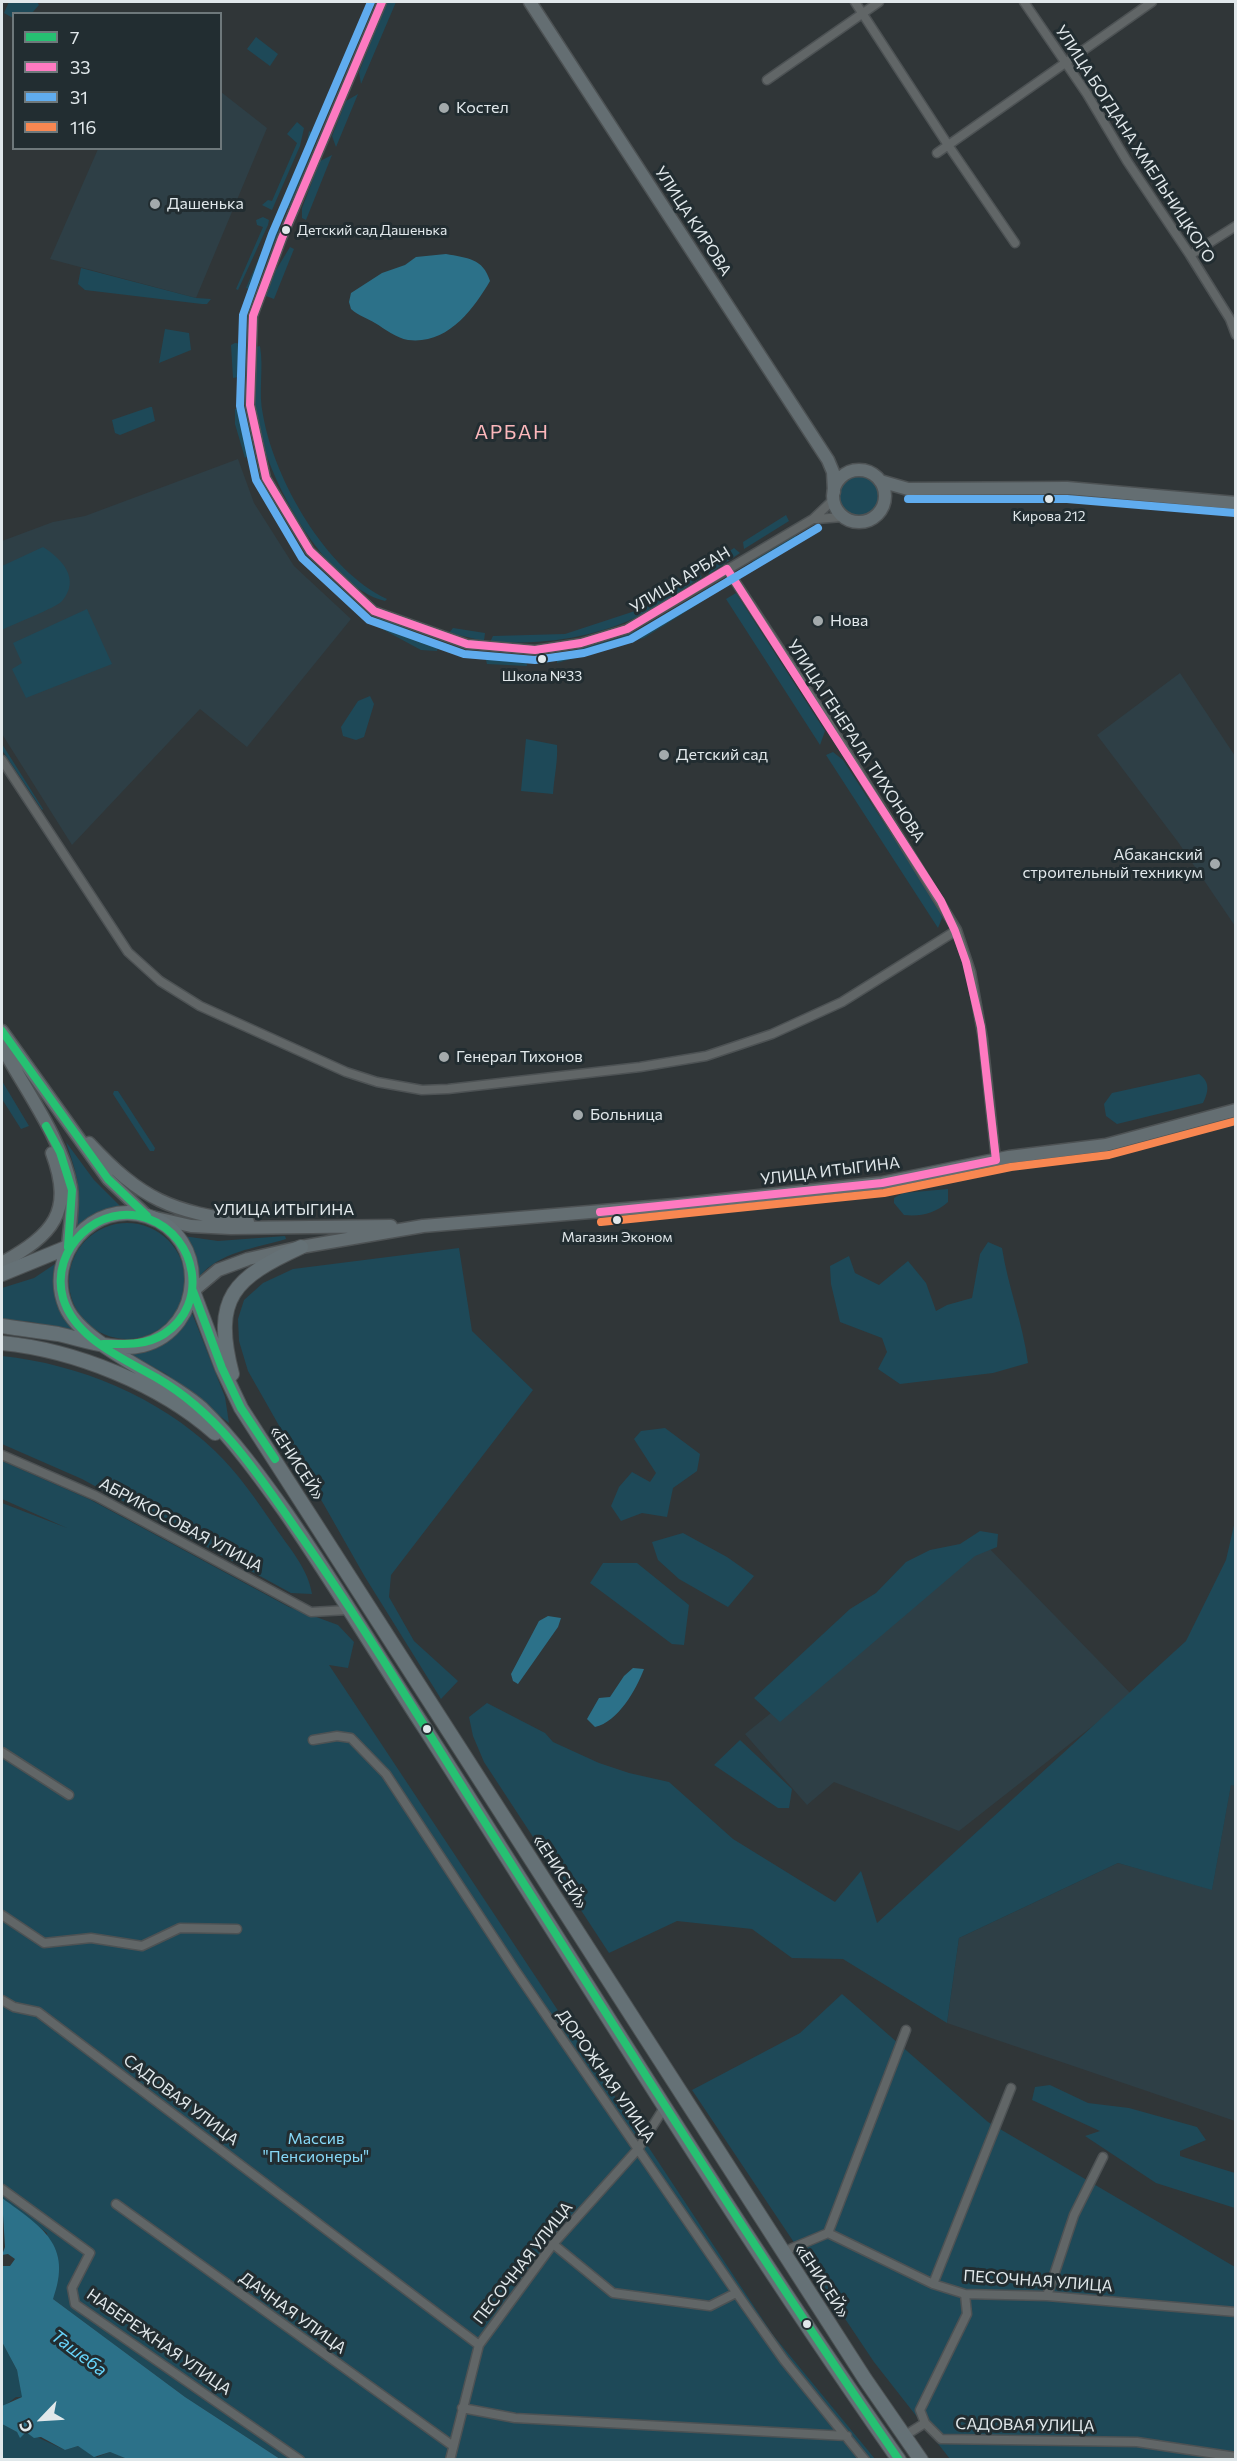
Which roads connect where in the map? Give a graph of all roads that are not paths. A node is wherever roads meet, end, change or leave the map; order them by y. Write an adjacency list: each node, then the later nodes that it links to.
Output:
1 (382, 2): 25 (street, УЛИЦА АРБАН)
2 (530, 2): 16 (main road, УЛИЦА КИРОВА)
3 (855, 2): 7 (street)
4 (879, 2): 7 (street)
5 (1024, 2): 8 (street, УЛИЦА БОГДАНА ХМЕЛЬНИЦКОГО)
6 (1152, 2): 8 (street)
7 (863, 14): 9 (street); 10 (street)
8 (1066, 63): 10 (street); 14 (street, УЛИЦА БОГДАНА ХМЕЛЬНИЦКОГО)
9 (767, 80)
10 (948, 145): 11 (street); 13 (street)
11 (937, 153)
12 (1236, 226): 14 (street)
13 (1015, 243)
14 (1190, 255): 15 (street, УЛИЦА БОГДАНА ХМЕЛЬНИЦКОГО)
15 (1236, 335)
16 (828, 460): 17 (main road); 20 (main road)
17 (851, 471): 18 (main road); 20 (main road)
18 (880, 481): 19 (main road); 22 (main road)
19 (908, 489): 21 (main road); 22 (main road)
20 (833, 496): 23 (main road); 24 (street)
21 (1236, 503)
22 (885, 504): 23 (main road)
23 (843, 517): 24 (street)
24 (813, 519): 25 (street, УЛИЦА АРБАН)
25 (727, 569): 27 (street, УЛИЦА ГЕНЕРАЛА ТИХОНОВА)
26 (2, 760): 27 (street)
27 (957, 930): 33 (street, УЛИЦА ГЕНЕРАЛА ТИХОНОВА)
28 (2, 1031): 31 (main road)
29 (2, 1047): 30 (main road)
30 (35, 1107): 37 (main road); 39 (main road)
31 (55, 1107): 34 (main road); 36 (main road)
32 (1236, 1110): 33 (main road, УЛИЦА ИТЫГИНА)
33 (996, 1160): 35 (main road, УЛИЦА ИТЫГИНА)
34 (147, 1216): 36 (main road, УЛИЦА ИТЫГИНА); 37 (highway); 41 (highway, «ЕНИСЕЙ»)
35 (423, 1226): 36 (main road, УЛИЦА ИТЫГИНА); 38 (main road, УЛИЦА ИТЫГИНА)
36 (294, 1227)
37 (68, 1247): 40 (highway); 44 (highway)
38 (301, 1247): 41 (main road, УЛИЦА ИТЫГИНА); 45 (highway)
39 (2, 1263)
40 (2, 1274)
41 (193, 1291): 44 (highway, «ЕНИСЕЙ»); 45 (highway, «ЕНИСЕЙ»)
42 (2, 1326): 44 (highway, «ЕНИСЕЙ»)
43 (2, 1342): 47 (highway)
44 (103, 1344): 47 (highway)
45 (241, 1407): 64 (highway, «ЕНИСЕЙ»)
46 (2, 1455): 48 (street, АБРИКОСОВАЯ УЛИЦА)
47 (259, 1477): 48 (highway)
48 (348, 1610): 57 (highway)
49 (313, 1740): 58 (street, ДОРОЖНАЯ УЛИЦА)
50 (2, 1752): 51 (street)
51 (69, 1795)
52 (2, 1915): 53 (street)
53 (237, 1929)
54 (2, 2000): 70 (street, САДОВАЯ УЛИЦА)
55 (906, 2030): 62 (street)
56 (1011, 2088): 65 (street)
57 (664, 2108): 58 (street, ПЕСОЧНАЯ УЛИЦА); 80 (highway)
58 (638, 2149): 63 (street, ПЕСОЧНАЯ УЛИЦА); 66 (street, ДОРОЖНАЯ УЛИЦА)
59 (1103, 2157): 68 (street)
60 (2, 2189): 77 (street, НАБЕРЕЖНАЯ УЛИЦА)
61 (116, 2204): 75 (street, ДАЧНАЯ УЛИЦА)
62 (828, 2233): 64 (street); 65 (street, ПЕСОЧНАЯ УЛИЦА)
63 (553, 2244): 66 (street); 70 (street, ПЕСОЧНАЯ УЛИЦА)
64 (783, 2252): 74 (highway, «ЕНИСЕЙ»)
65 (933, 2284): 67 (street, ПЕСОЧНАЯ УЛИЦА)
66 (736, 2293): 73 (street, ДОРОЖНАЯ УЛИЦА)
67 (965, 2294): 68 (street, ПЕСОЧНАЯ УЛИЦА); 72 (street)
68 (1047, 2296): 69 (street, ПЕСОЧНАЯ УЛИЦА)
69 (1236, 2312)
70 (478, 2345): 71 (street, ПЕСОЧНАЯ УЛИЦА)
71 (462, 2408): 73 (street); 75 (street, ПЕСОЧНАЯ УЛИЦА)
72 (925, 2423): 74 (street); 76 (street, САДОВАЯ УЛИЦА)
73 (847, 2436): 79 (street, ДОРОЖНАЯ УЛИЦА)
74 (904, 2436): 81 (highway, «ЕНИСЕЙ»)
75 (453, 2446): 78 (street, ПЕСОЧНАЯ УЛИЦА)
76 (1236, 2457)
77 (300, 2460)
78 (450, 2460)
79 (865, 2460)
80 (899, 2460)
81 (921, 2460)

